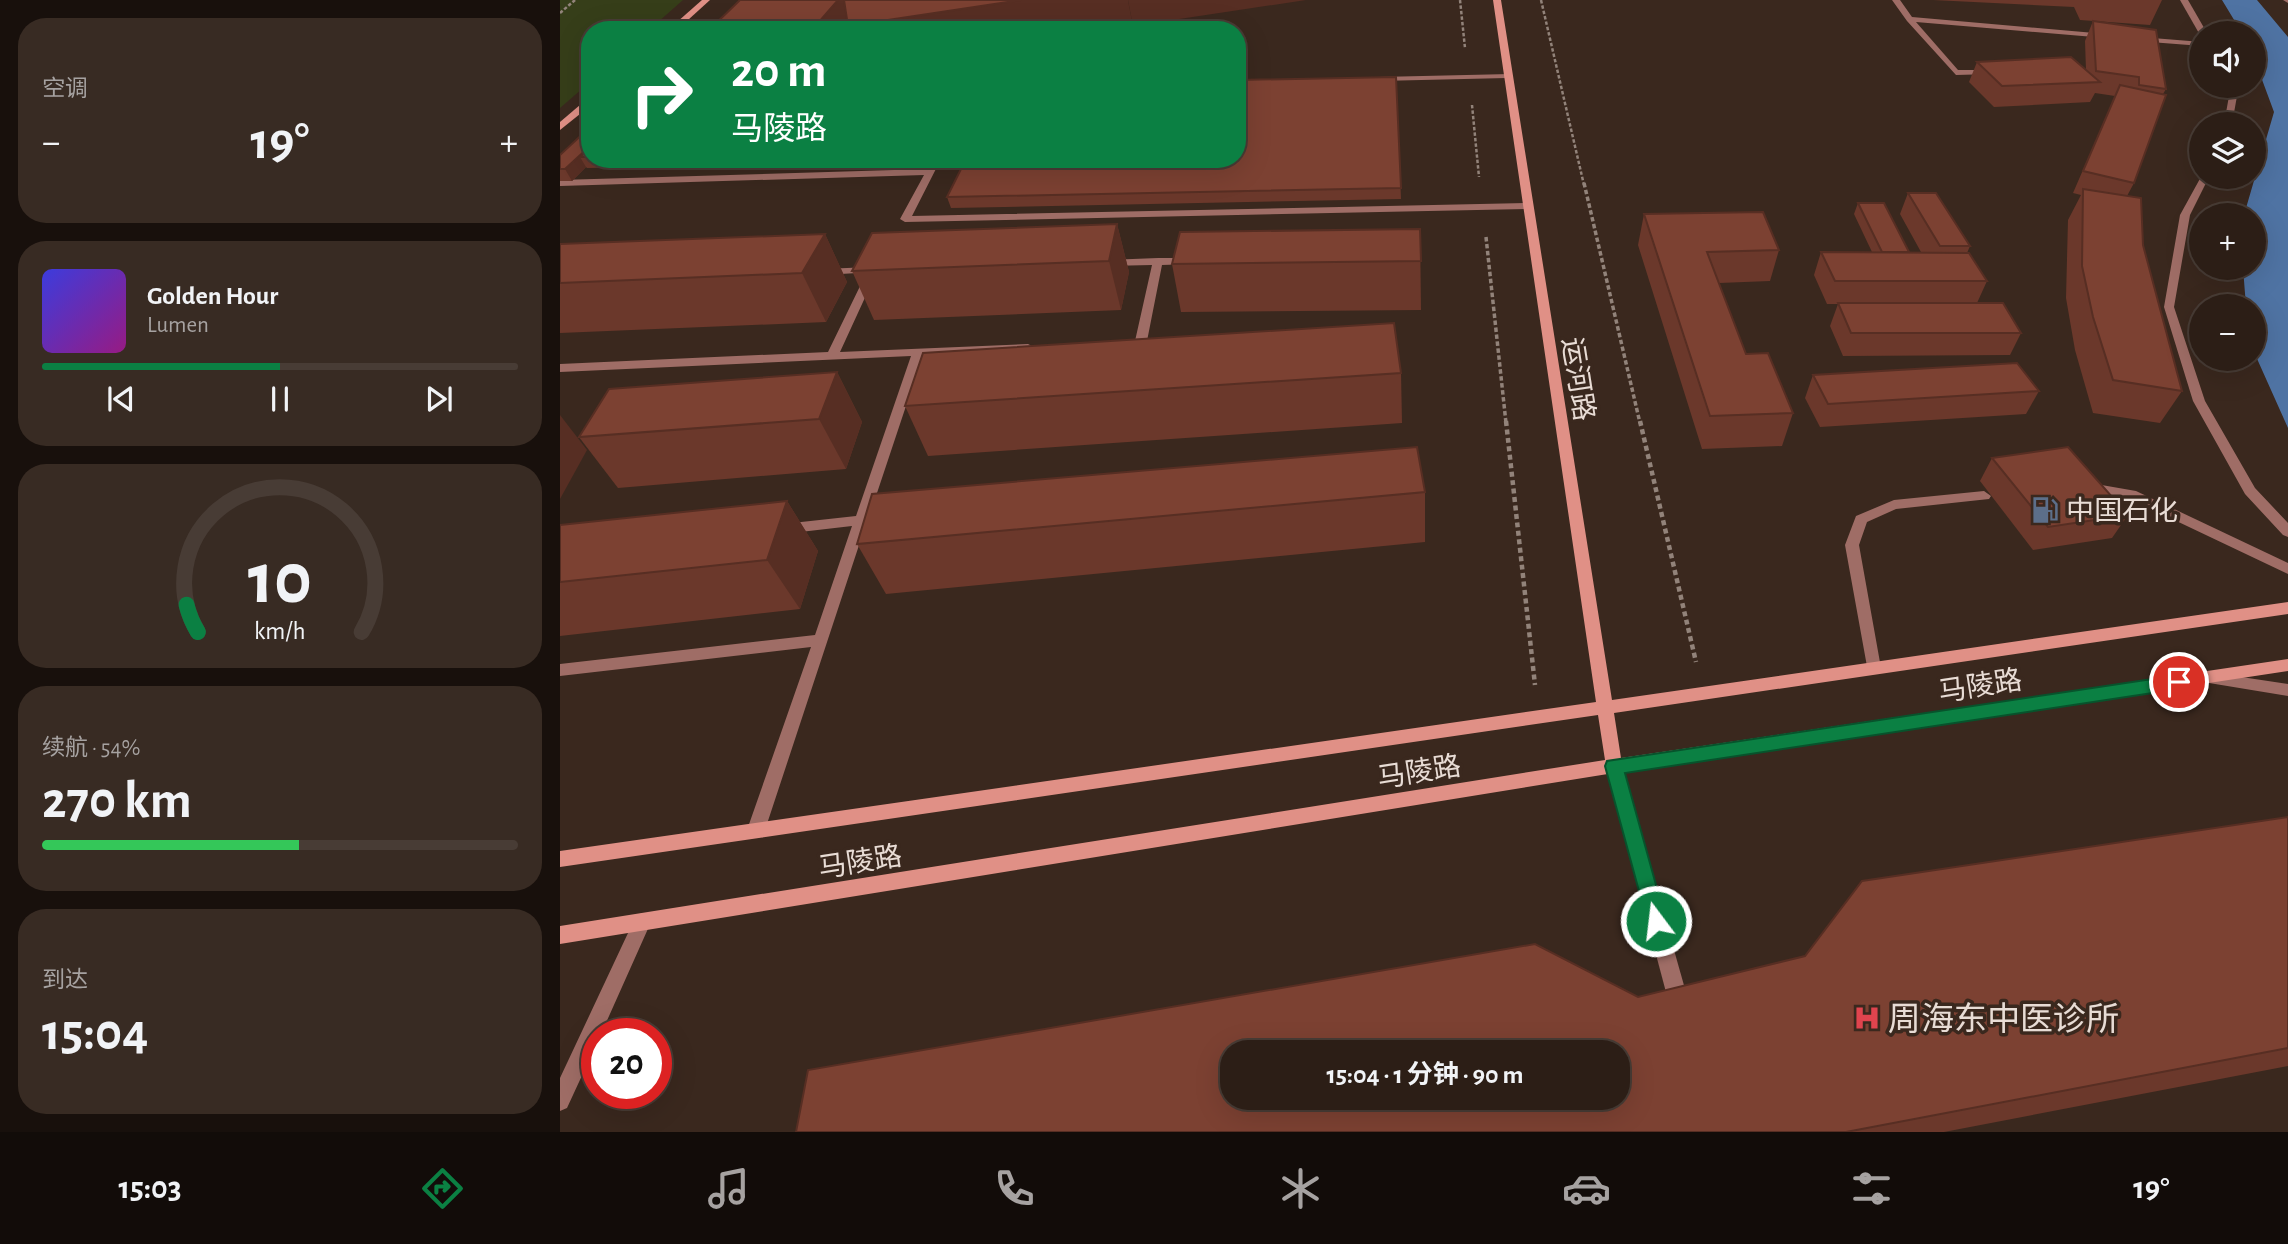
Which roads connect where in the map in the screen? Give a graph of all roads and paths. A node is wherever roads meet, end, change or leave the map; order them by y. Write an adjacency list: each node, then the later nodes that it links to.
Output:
1 (575, 0): 8 (path)
2 (706, 0): 10 (street)
3 (1460, 0): 17 (path)
4 (1497, 0): 16 (street, 运河路)
5 (1541, 0): 54 (path)
6 (1896, 0): 9 (street)
7 (2184, 0): 11 (street)
8 (560, 13)
9 (1910, 19): 12 (street); 15 (street)
10 (682, 21)
11 (2196, 21)
12 (2118, 37)
13 (2132, 38): 14 (street)
14 (2189, 43)
15 (1998, 72)
16 (1507, 76): 17 (street); 25 (street, 运河路)
17 (1468, 77): 18 (street); 26 (path)
18 (1373, 79)
19 (581, 109): 20 (street)
20 (560, 127)
21 (932, 168): 22 (street)
22 (930, 172): 23 (street); 26 (street)
23 (560, 183)
24 (2198, 189): 45 (street)
25 (1527, 206): 26 (street); 55 (street, 运河路)
26 (1483, 207): 56 (path)
27 (1198, 260): 28 (street)
28 (1158, 261): 29 (street); 34 (street)
29 (1090, 264)
30 (873, 270): 31 (street); 32 (street); 38 (street)
31 (887, 270)
32 (805, 272)
33 (1154, 340): 34 (street)
34 (1141, 341): 35 (street)
35 (1127, 342)
36 (1043, 346): 37 (street)
37 (918, 352): 38 (street); 43 (street)
38 (832, 356): 39 (street)
39 (560, 368)
40 (2072, 486): 46 (street)
41 (1984, 496): 50 (street)
42 (902, 516): 43 (street)
43 (861, 521): 44 (street); 48 (street)
44 (765, 531)
45 (2288, 532)
46 (2288, 569)
47 (2288, 608): 50 (street, 马陵路)
48 (821, 640): 51 (street); 58 (street)
49 (2288, 665): 52 (street, 马陵路)
50 (1873, 668): 54 (street, 马陵路)
51 (560, 670)
52 (2206, 678): 53 (street); 57 (street, 马陵路)
53 (2288, 690)
54 (1703, 692): 55 (street, 马陵路)
55 (1605, 706): 56 (street, 马陵路); 57 (street, 运河路)
56 (1538, 716): 58 (street, 马陵路)
57 (1614, 766): 60 (street, 马陵路); 62 (street)
58 (756, 830): 59 (street, 马陵路)
59 (560, 859)
60 (642, 922): 61 (street, 马陵路); 63 (street)
61 (560, 935)
62 (1676, 996)
63 (560, 1101)

